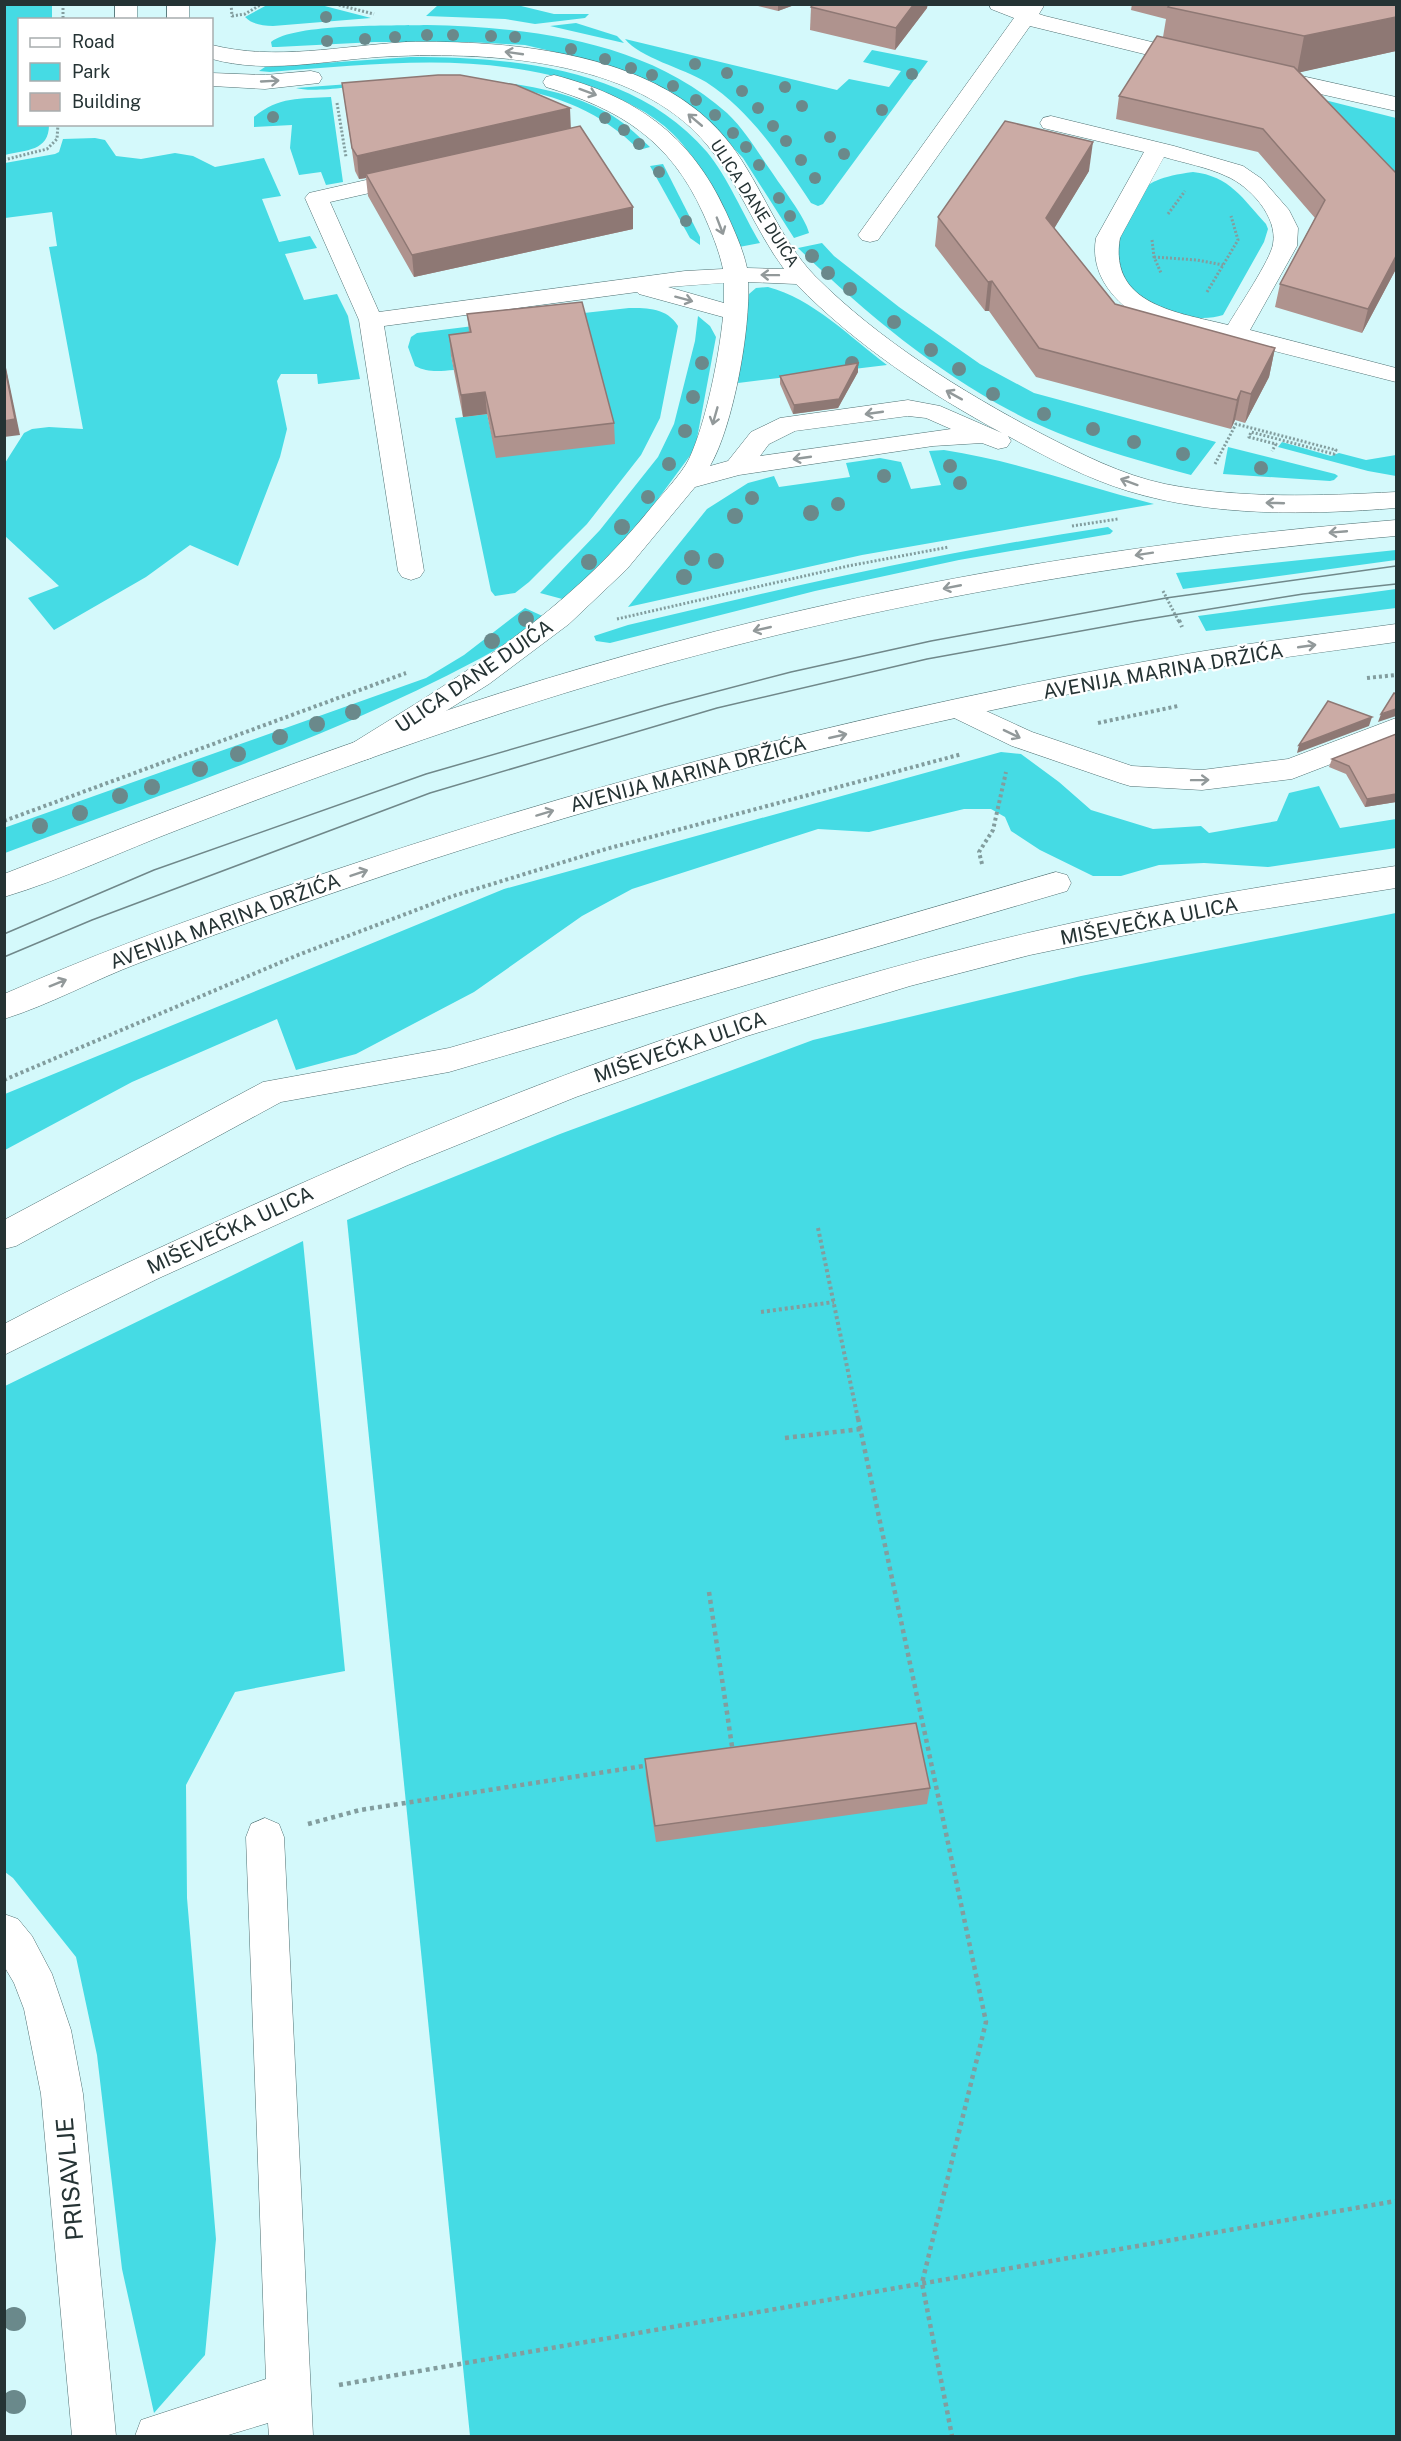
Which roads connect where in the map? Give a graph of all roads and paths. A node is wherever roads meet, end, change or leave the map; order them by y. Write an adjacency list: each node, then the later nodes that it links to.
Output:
1 (231, 4): 2 (path)
2 (262, 4)
3 (336, 4): 6 (path)
4 (999, 4): 5 (street)
5 (1031, 11): 8 (street); 23 (street)
6 (379, 15)
7 (213, 52): 28 (street, ULICA DANE DUIĆA, one-way to 7)
8 (1210, 63)
9 (432, 70): 27 (street, ULICA DANE DUIĆA, one-way to 27)
10 (1244, 70): 13 (street)
11 (353, 75): 12 (street, one-way to 11)
12 (213, 80)
13 (1396, 104)
14 (338, 107): 15 (path)
15 (339, 117)
16 (1051, 123): 18 (street)
17 (58, 126): 19 (path)
18 (1157, 149): 21 (street); 30 (street)
19 (4, 160)
20 (432, 172): 32 (street)
21 (1208, 175): 22 (path); 26 (path); 33 (street)
22 (1165, 219)
23 (870, 235)
24 (1152, 237): 25 (path)
25 (1154, 257): 26 (path); 30 (path)
26 (1223, 265): 30 (path)
27 (736, 275): 28 (street, one-way to 27); 29 (street); 31 (street, ULICA DANE DUIĆA)
28 (804, 277): 39 (street, ULICA DANE DUIĆA, one-way to 28)
29 (634, 286): 31 (street, one-way to 31); 32 (street)
30 (1178, 310): 33 (street)
31 (735, 314): 40 (street, ULICA DANE DUIĆA, one-way to 40)
32 (371, 320): 43 (street)
33 (1236, 333): 34 (street)
34 (1396, 375)
35 (985, 436): 38 (street, one-way to 38); 38 (street, one-way to 38); 39 (street)
36 (1272, 451): 37 (path)
37 (1214, 466)
38 (737, 467): 40 (street)
39 (1090, 467): 41 (street, ULICA DANE DUIĆA, one-way to 39)
40 (684, 482): 55 (street, ULICA DANE DUIĆA)
41 (1396, 500)
42 (1396, 528): 55 (street, one-way to 55)
43 (411, 572)
44 (1160, 585): 46 (path)
45 (1396, 633): 51 (street, AVENIJA MARINA DRŽIĆA, one-way to 45)
46 (1186, 635)
47 (417, 669): 57 (path)
48 (1396, 675): 49 (path)
49 (1364, 678)
50 (1187, 704): 52 (path)
51 (960, 709): 53 (street, one-way to 53); 62 (street, AVENIJA MARINA DRŽIĆA, one-way to 51)
52 (1089, 725)
53 (1396, 728)
54 (966, 753): 63 (path)
55 (354, 754): 60 (street)
56 (1006, 770): 61 (path)
57 (4, 821)
58 (1396, 877): 68 (street, MIŠEVEČKA ULICA)
59 (1056, 883): 61 (street)
60 (4, 886)
61 (990, 903): 65 (street)
62 (4, 1006)
63 (4, 1080)
64 (818, 1228): 66 (path)
65 (4, 1236)
66 (834, 1302): 67 (path); 69 (path)
67 (761, 1312)
68 (4, 1341)
69 (861, 1429): 70 (path); 72 (path)
70 (785, 1438)
71 (709, 1592): 75 (path)
72 (925, 1729): 73 (path); 81 (path)
73 (914, 1730)
74 (744, 1752): 75 (path)
75 (733, 1753): 76 (path)
76 (722, 1755)
77 (656, 1764): 78 (path)
78 (264, 1837): 82 (street)
79 (4, 1933): 83 (street, PRISAVLJE)
80 (1396, 2201): 81 (path)
81 (922, 2283): 82 (path); 85 (path)
82 (290, 2415): 84 (street)
83 (94, 2436)
84 (157, 2436)
85 (951, 2436)

